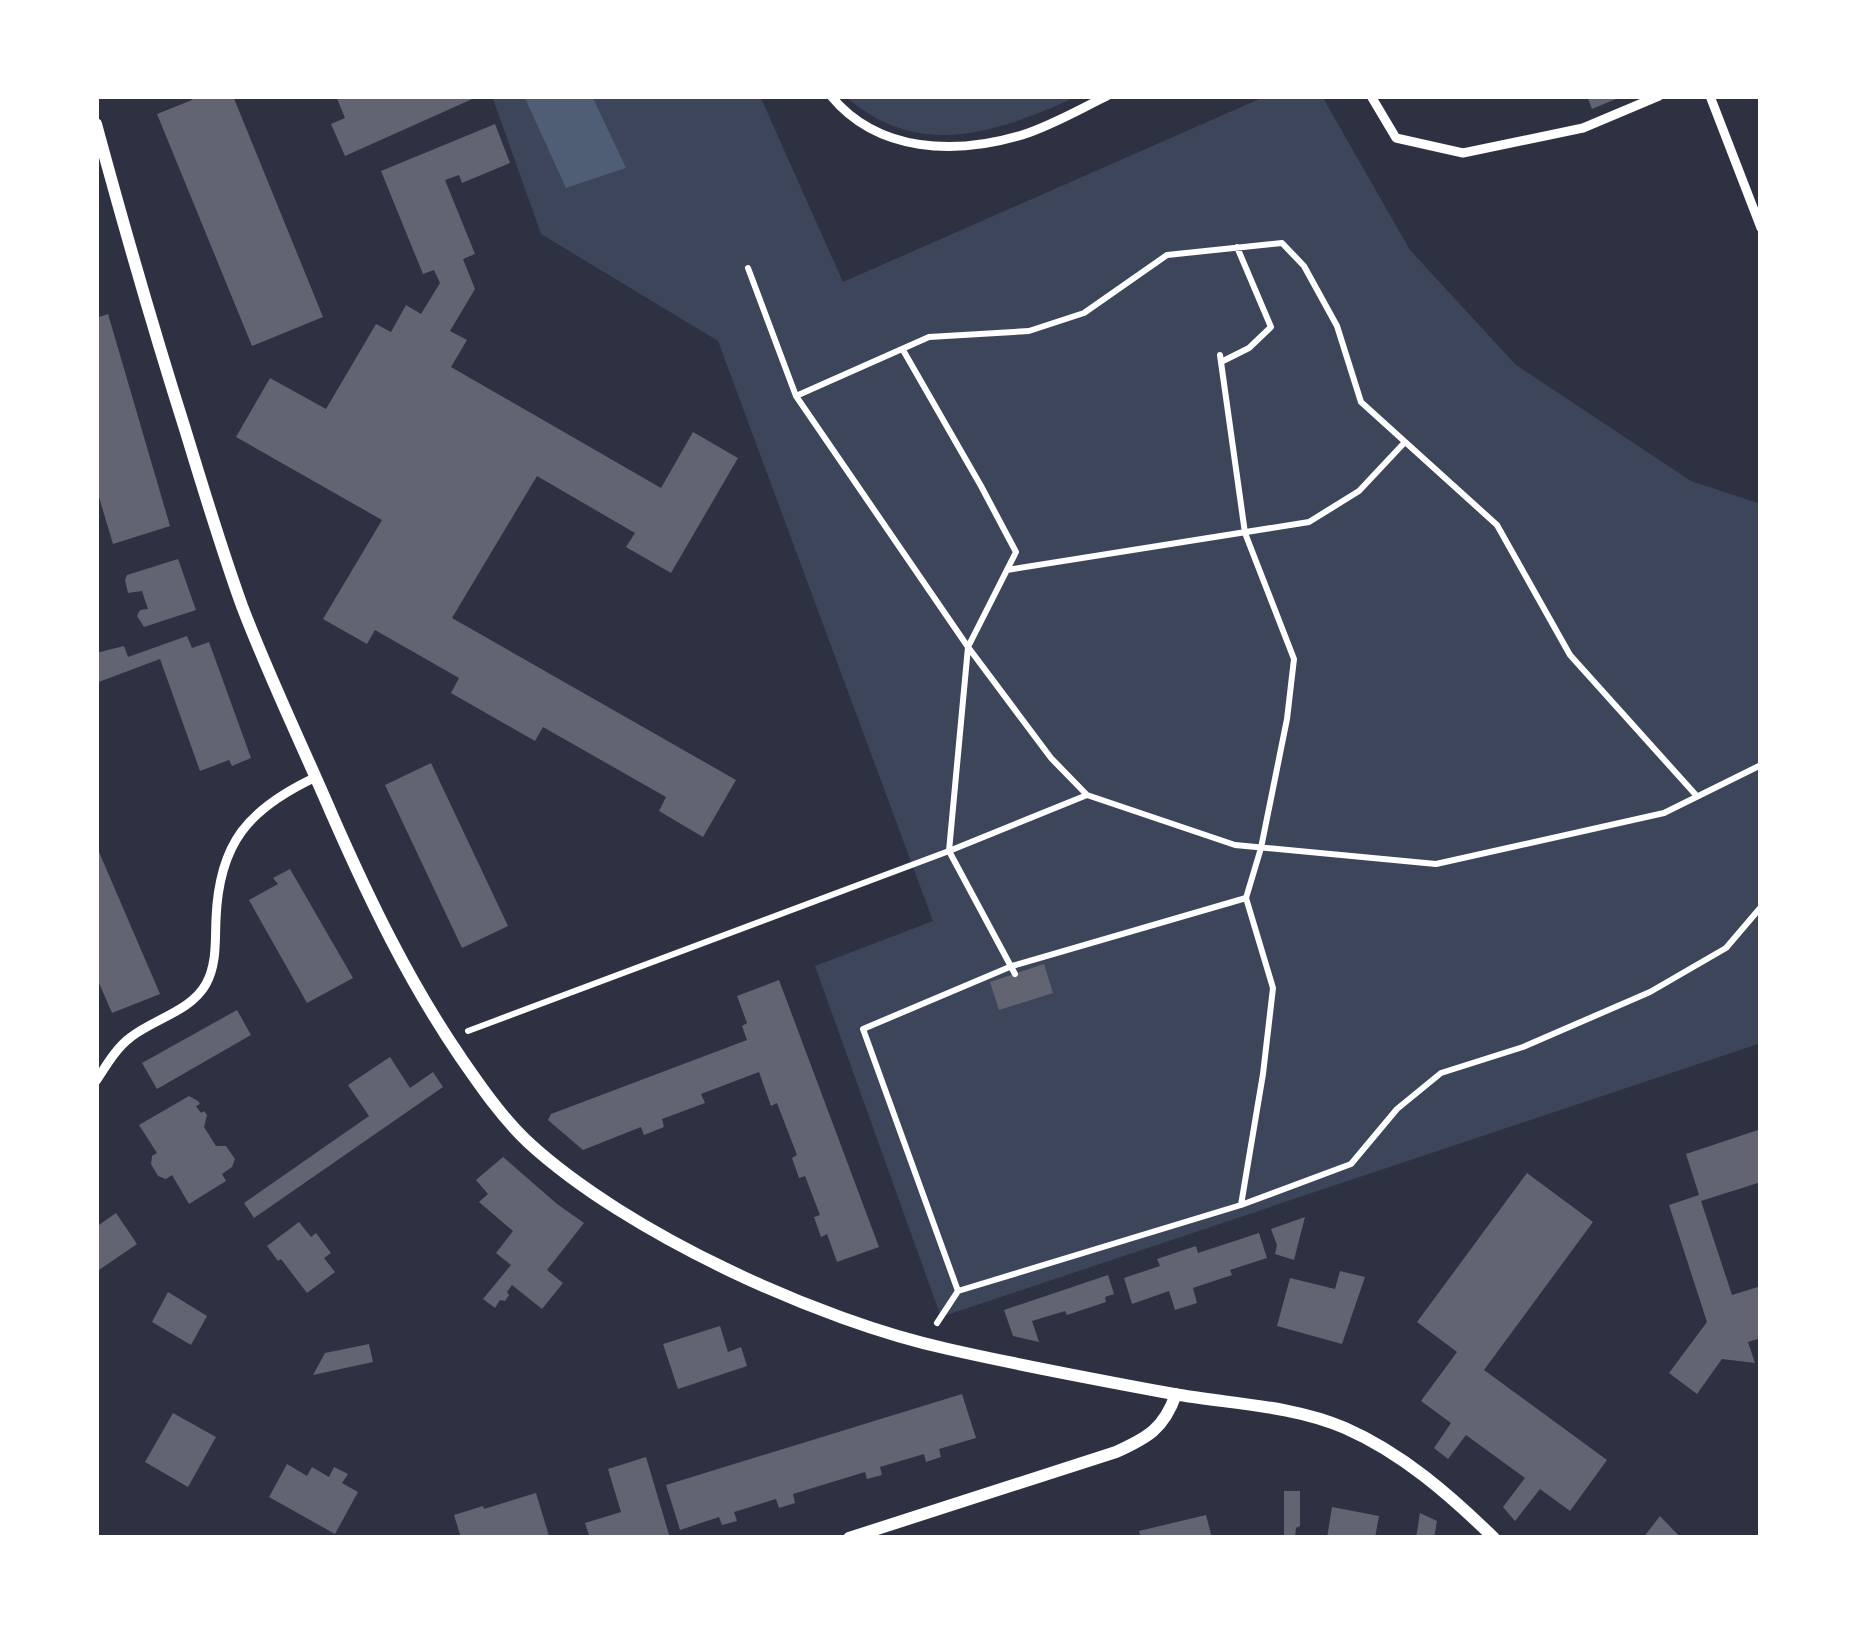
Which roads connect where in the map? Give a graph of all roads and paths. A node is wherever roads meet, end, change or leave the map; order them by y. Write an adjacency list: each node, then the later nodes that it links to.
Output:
1 (831, 96): 2 (lane)
2 (1108, 96)
3 (1371, 96): 4 (lane)
4 (1659, 96)
5 (1710, 96): 7 (lane)
6 (96, 124): 17 (street)
7 (1761, 229)
8 (1237, 247): 10 (path); 12 (path); 13 (path)
9 (748, 268): 11 (path)
10 (903, 350): 11 (path); 14 (path)
11 (796, 396): 15 (path)
12 (1405, 442): 13 (path); 19 (path)
13 (1245, 532): 14 (path); 20 (path)
14 (1007, 571): 15 (path)
15 (968, 647): 18 (path); 21 (path)
16 (1761, 764): 19 (path)
17 (316, 777): 25 (street); 26 (lane)
18 (1087, 795): 20 (path); 21 (path)
19 (1696, 795): 20 (path)
20 (1262, 848): 22 (path)
21 (950, 851): 24 (path); 25 (path)
22 (1246, 898): 24 (path); 27 (path)
23 (1761, 907): 27 (path)
24 (1014, 970): 28 (path)
25 (448, 1039): 29 (street)
26 (96, 1081)
27 (1241, 1205): 28 (path)
28 (958, 1291): 29 (path)
29 (925, 1343): 30 (street)
30 (1176, 1394): 31 (street); 32 (street)
31 (849, 1538)
32 (1494, 1538)

